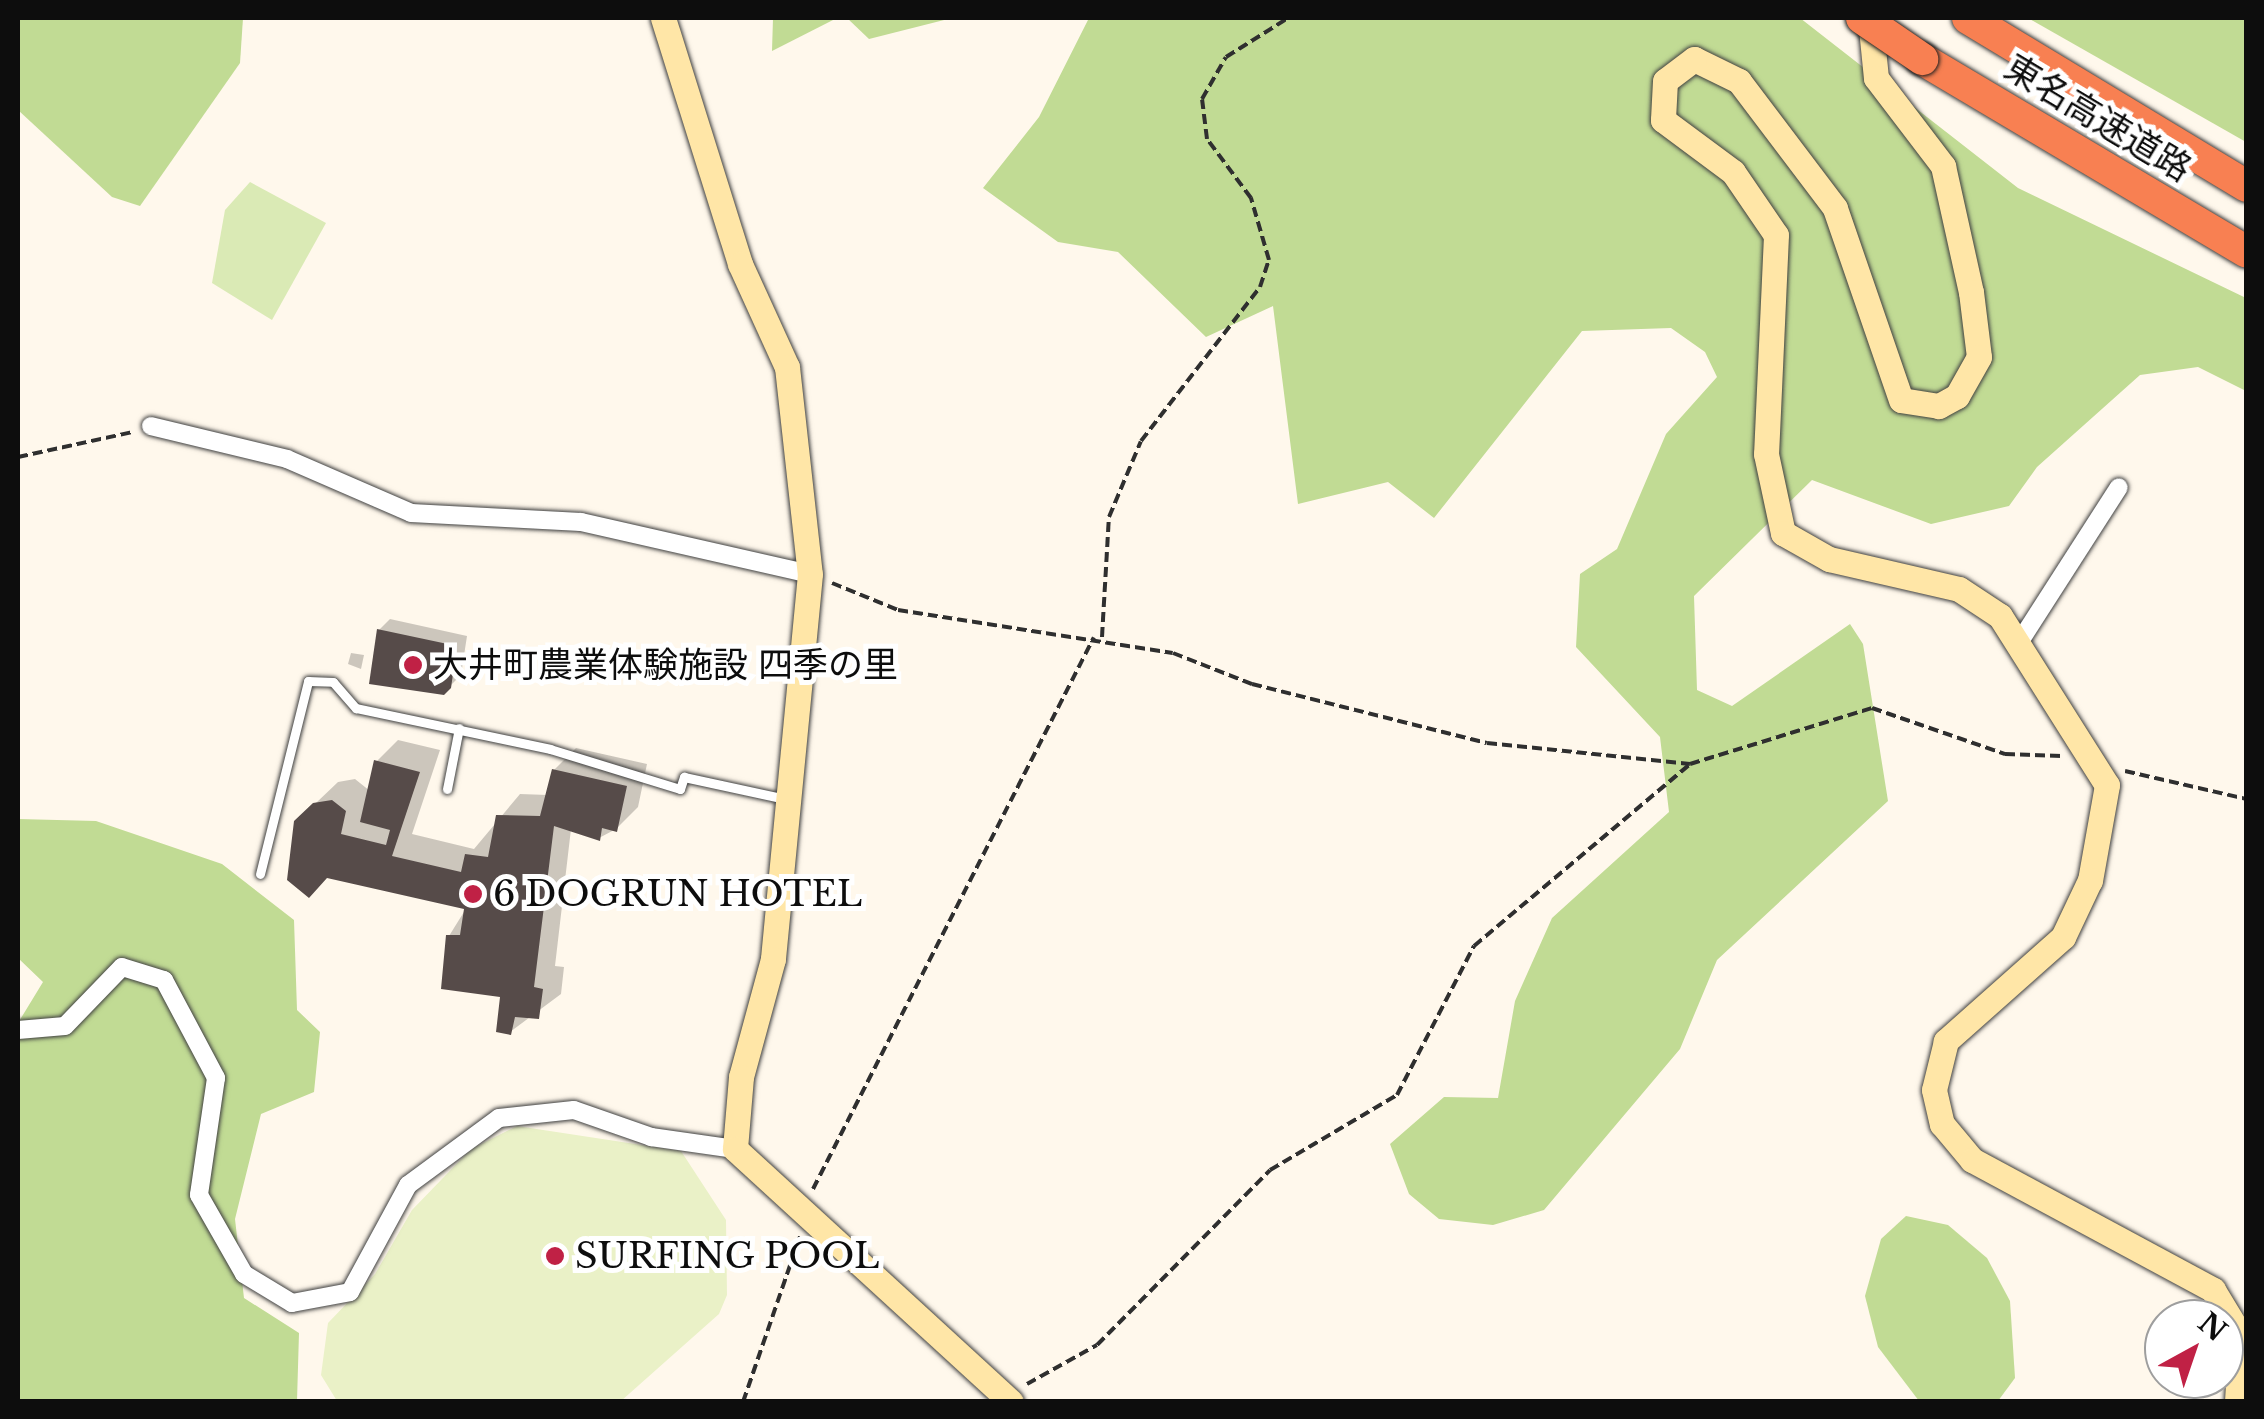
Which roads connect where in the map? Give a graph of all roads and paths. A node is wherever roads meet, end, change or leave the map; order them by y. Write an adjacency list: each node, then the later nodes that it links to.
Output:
1 (663, 18): 11 (street)
2 (1288, 18): 13 (path)
3 (1862, 18): 7 (highway, 東名高速道路, bridge)
4 (1870, 18): 14 (street)
5 (1968, 18): 6 (highway, 東名高速道路)
6 (2246, 186)
7 (2246, 250)
8 (152, 426): 9 (path); 11 (street)
9 (18, 457)
10 (2120, 488): 14 (street)
11 (810, 574): 12 (path); 19 (street)
12 (1094, 637): 13 (path); 24 (path)
13 (1102, 637): 16 (path)
14 (2022, 638): 17 (street)
15 (459, 728): 18 (lane); 19 (lane); 21 (lane)
16 (1690, 764): 17 (path); 25 (path)
17 (2098, 767): 20 (path); 27 (street)
18 (447, 789)
19 (788, 799): 23 (street)
20 (2246, 799)
21 (260, 874)
22 (18, 1030): 23 (street)
23 (735, 1149): 24 (street)
24 (804, 1218): 25 (street); 26 (path)
25 (1008, 1398)
26 (743, 1402)
27 (2237, 1402)

